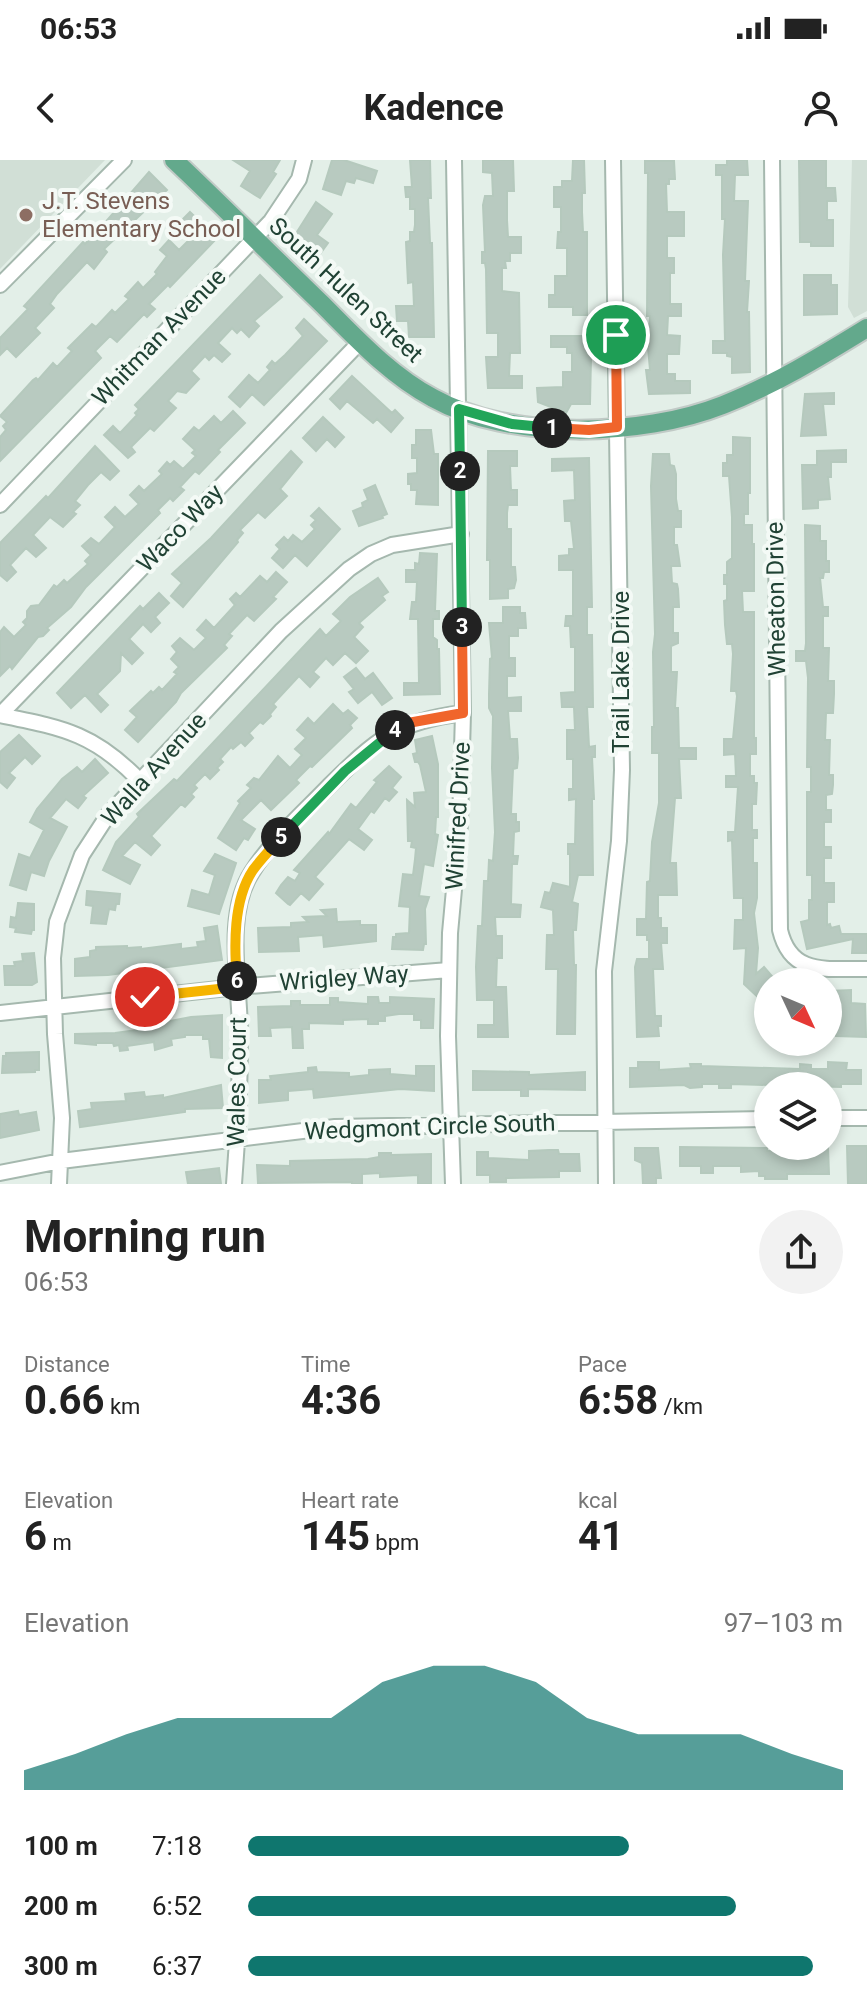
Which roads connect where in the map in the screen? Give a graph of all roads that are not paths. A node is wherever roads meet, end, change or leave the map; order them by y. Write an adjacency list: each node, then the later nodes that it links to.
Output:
1 (124, 160): 8 (street)
2 (174, 160): 7 (main road, South Hulen Street)
3 (304, 160): 7 (street, Whitman Avenue)
4 (454, 160): 12 (street, Winifred Drive)
5 (613, 160): 13 (street, Trail Lake Drive)
6 (772, 160): 11 (street, Wheaton Drive)
7 (254, 238): 10 (main road, South Hulen Street); 14 (street, Whitman Avenue)
8 (0, 285)
9 (867, 328): 11 (main road, South Hulen Street)
10 (360, 342): 12 (main road, South Hulen Street); 17 (street, Waco Way)
11 (773, 383): 13 (main road, South Hulen Street); 19 (street, Wheaton Drive)
12 (459, 409): 13 (main road, South Hulen Street); 15 (street, Winifred Drive)
13 (617, 427): 27 (street, Trail Lake Drive)
14 (0, 505)
15 (461, 534): 16 (street, Winifred Drive); 18 (street, Walla Avenue)
16 (463, 713): 20 (street, Winifred Drive); 21 (street, Wales Court)
17 (0, 715): 18 (street)
18 (140, 781): 22 (street, Walla Avenue)
19 (867, 969)
20 (449, 970): 21 (street, Wrigley Way); 28 (street, Winifred Drive)
21 (237, 987): 22 (street, Wrigley Way); 29 (street, Wales Court)
22 (54, 1008): 23 (street, Wrigley Way); 30 (street, Walla Avenue)
23 (0, 1013)
24 (842, 1118): 25 (street)
25 (867, 1118)
26 (754, 1119): 27 (street, Wedgmont Circle South)
27 (605, 1122): 28 (street, Wedgmont Circle South); 35 (street, Trail Lake Drive)
28 (452, 1125): 29 (street, Wedgmont Circle South); 34 (street, Winifred Drive)
29 (238, 1139): 30 (street, Wedgmont Circle South); 33 (street, Wales Court)
30 (61, 1161): 31 (street, Wedgmont Circle South); 32 (street, Walla Avenue)
31 (0, 1173)
32 (59, 1184)
33 (234, 1184)
34 (453, 1184)
35 (606, 1184)

